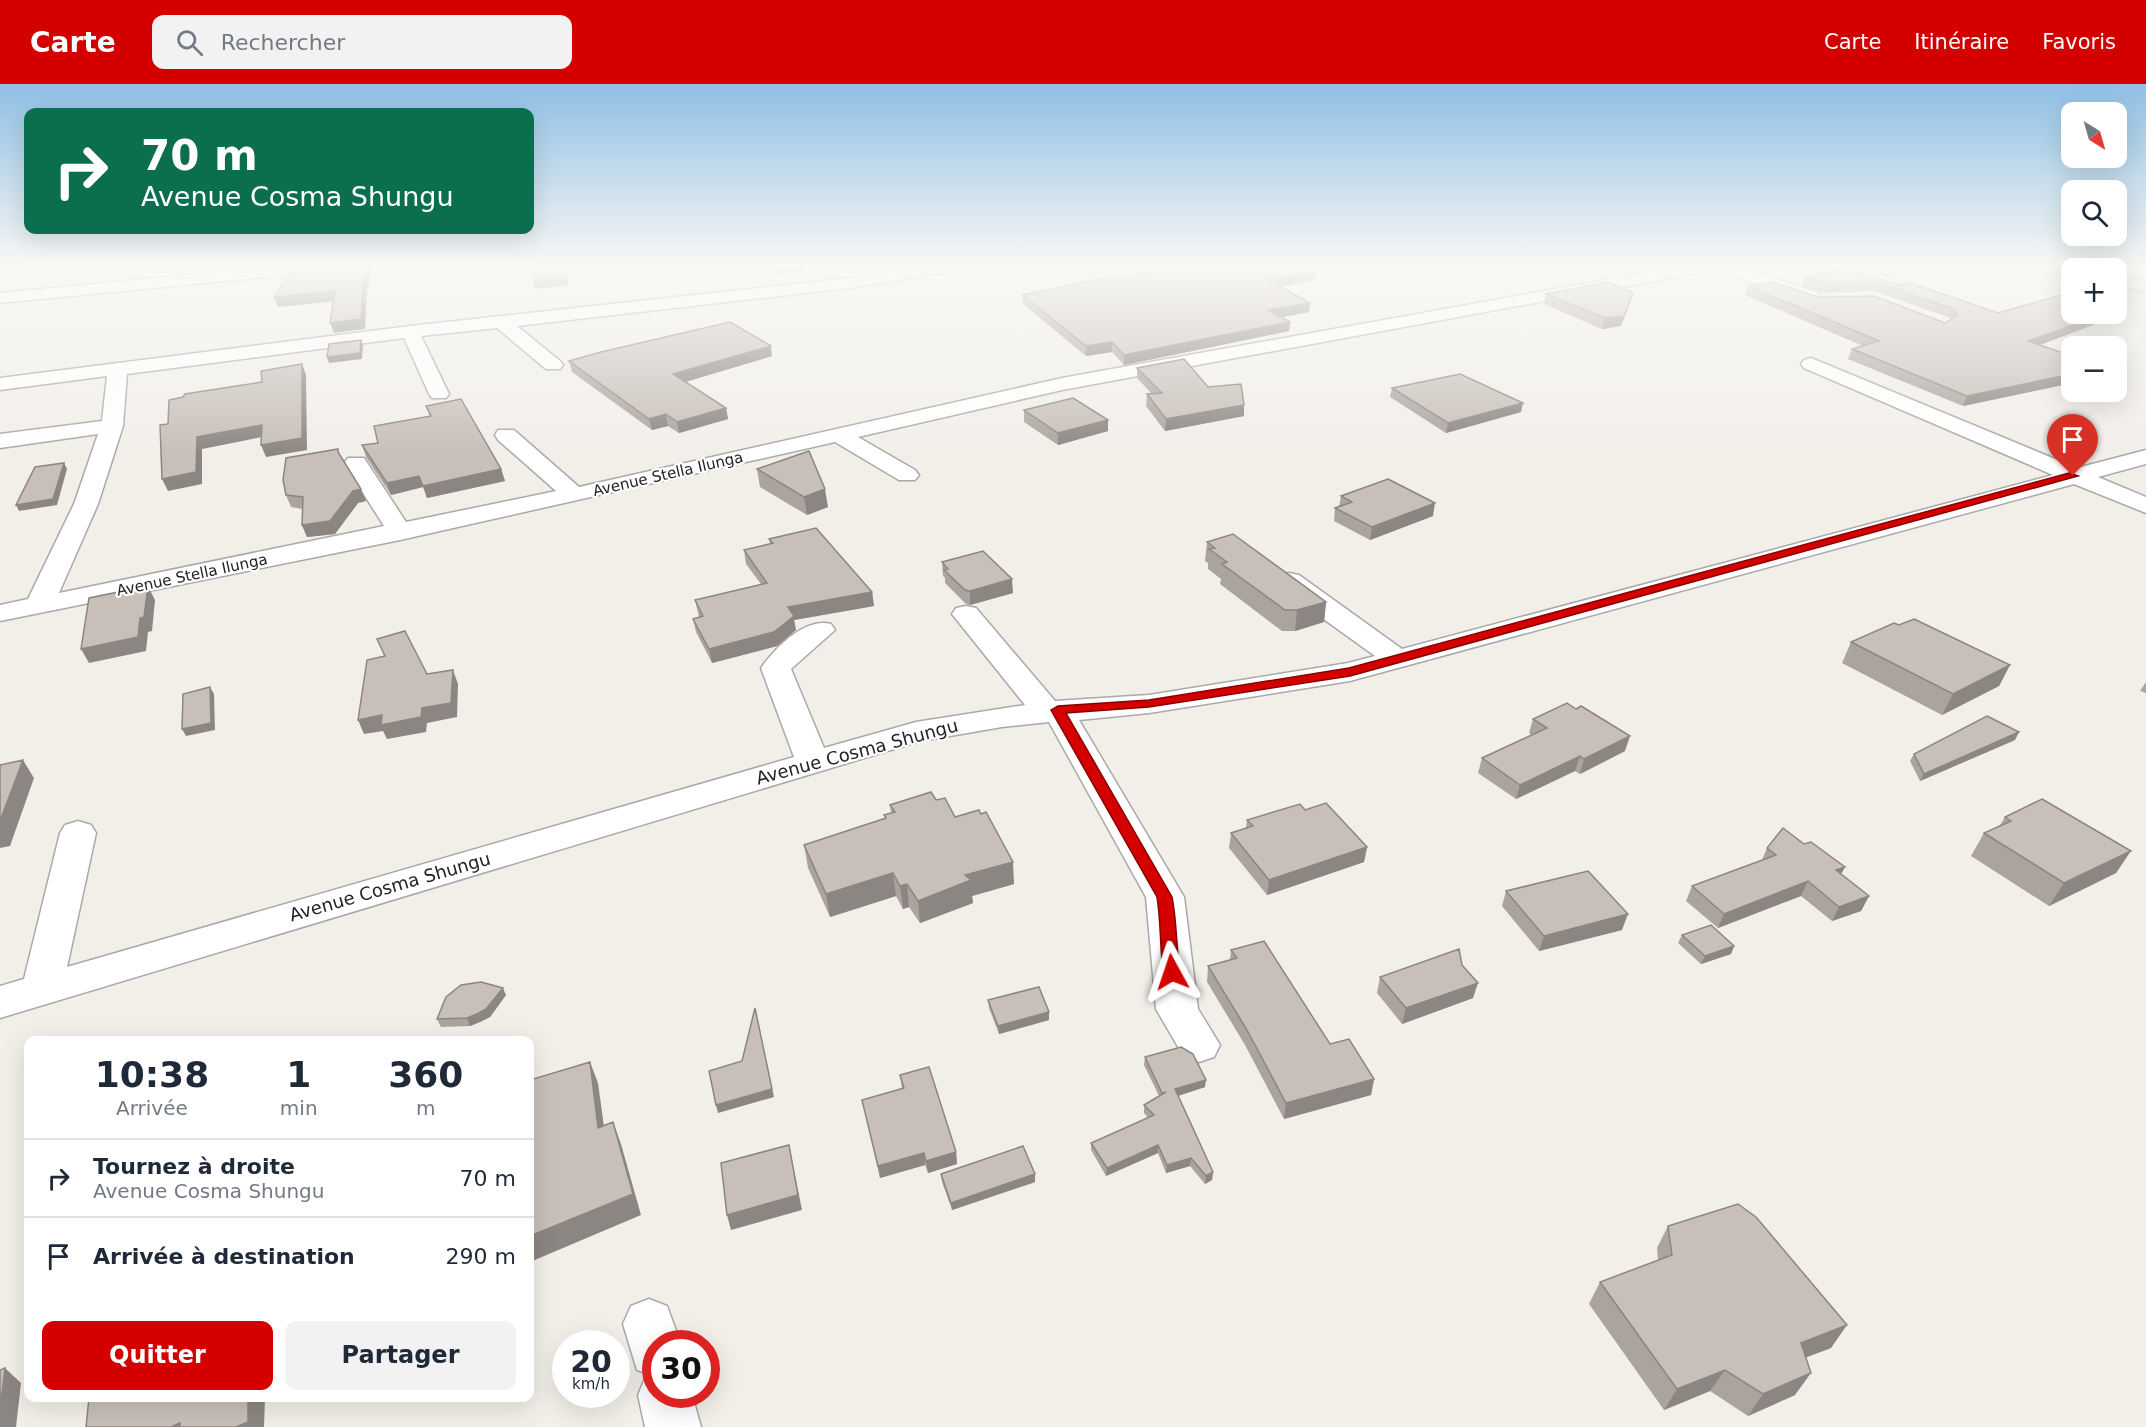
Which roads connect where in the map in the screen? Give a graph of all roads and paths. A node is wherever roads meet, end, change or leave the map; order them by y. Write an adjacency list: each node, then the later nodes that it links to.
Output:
1 (431, 330): 4 (street)
2 (510, 330): 6 (street)
3 (1359, 330): 12 (street, Avenue Stella Ilunga)
4 (410, 332): 7 (street); 9 (street)
5 (1811, 364): 17 (street)
6 (554, 365)
7 (118, 368): 8 (street); 10 (street)
8 (0, 384)
9 (439, 394)
10 (112, 426): 13 (street); 22 (street)
11 (506, 435): 18 (street)
12 (838, 435): 16 (street); 18 (street, Avenue Stella Ilunga)
13 (0, 441)
14 (2146, 457): 17 (street, Avenue Cosma Shungu)
15 (356, 463): 20 (street)
16 (907, 476)
17 (2073, 476): 19 (street); 26 (street, Avenue Cosma Shungu)
18 (574, 495): 20 (street, Avenue Stella Ilunga)
19 (2146, 506)
20 (400, 532): 22 (street, Avenue Stella Ilunga)
21 (1264, 564): 26 (street)
22 (39, 606): 23 (street, Avenue Stella Ilunga)
23 (0, 614)
24 (966, 614): 27 (street)
25 (821, 630): 28 (street)
26 (1400, 660): 27 (street, Avenue Cosma Shungu)
27 (1052, 711): 28 (street, Avenue Cosma Shungu); 32 (street)
28 (813, 763): 30 (street, Avenue Cosma Shungu)
29 (78, 833): 30 (street)
30 (42, 990): 31 (street, Avenue Cosma Shungu)
31 (0, 1002)
32 (1199, 1045)
33 (668, 1408): 34 (street)
34 (672, 1427)

